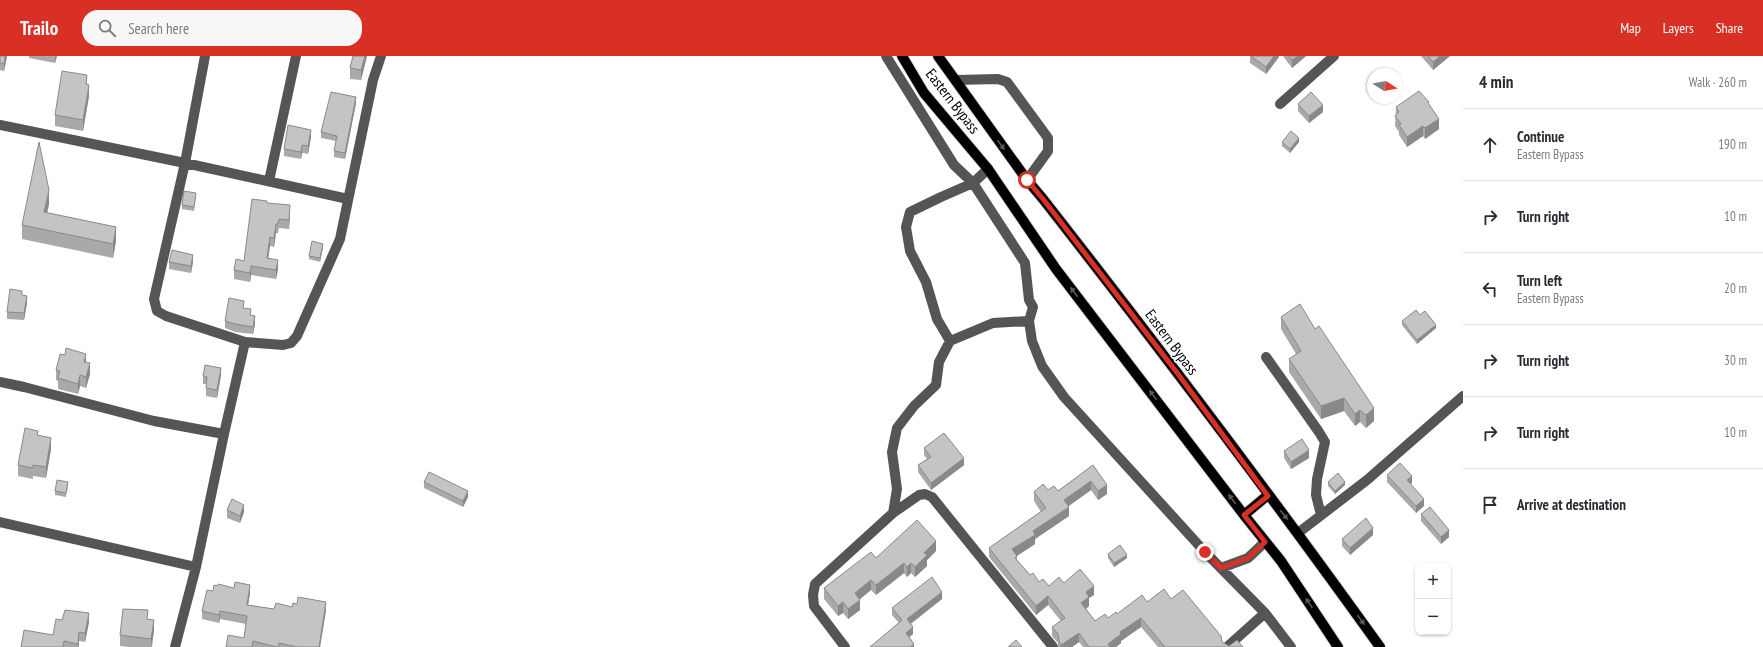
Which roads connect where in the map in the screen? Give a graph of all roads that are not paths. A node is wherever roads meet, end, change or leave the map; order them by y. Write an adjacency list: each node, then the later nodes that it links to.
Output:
1 (205, 56): 11 (street)
2 (296, 56): 14 (street)
3 (381, 56): 16 (street)
4 (886, 56): 15 (street)
5 (902, 56): 12 (main road, Eastern Bypass)
6 (938, 56): 8 (main road, Eastern Bypass)
7 (1334, 56): 9 (street)
8 (956, 80): 13 (main road, Eastern Bypass, one-way to 13); 13 (street)
9 (1280, 104)
10 (0, 125): 11 (street)
11 (185, 163): 14 (street); 19 (street)
12 (988, 169): 15 (street); 26 (main road, Eastern Bypass, one-way to 12)
13 (1027, 180): 24 (main road, Eastern Bypass)
14 (269, 182): 16 (street)
15 (972, 183): 17 (street); 18 (street)
16 (348, 199): 19 (street)
17 (1029, 321): 18 (street); 32 (street)
18 (950, 341): 25 (street)
19 (245, 342): 23 (street)
20 (1266, 357): 27 (street)
21 (0, 382): 23 (street)
22 (1463, 396): 27 (street)
23 (224, 434): 31 (street)
24 (1268, 496): 26 (main road); 29 (main road, Eastern Bypass, one-way to 29)
25 (893, 513): 35 (street); 36 (street)
26 (1244, 515): 30 (main road, Eastern Bypass)
27 (1322, 515): 29 (street)
28 (0, 522): 31 (street)
29 (1298, 533): 40 (main road, Eastern Bypass, one-way to 40)
30 (1265, 542): 32 (street); 39 (main road, Eastern Bypass, one-way to 30)
31 (196, 567): 34 (street)
32 (1221, 568): 33 (street)
33 (1265, 613): 37 (street); 38 (street)
34 (175, 647)
35 (845, 647)
36 (1053, 647)
37 (1227, 647)
38 (1291, 647)
39 (1338, 647)
40 (1380, 647)

